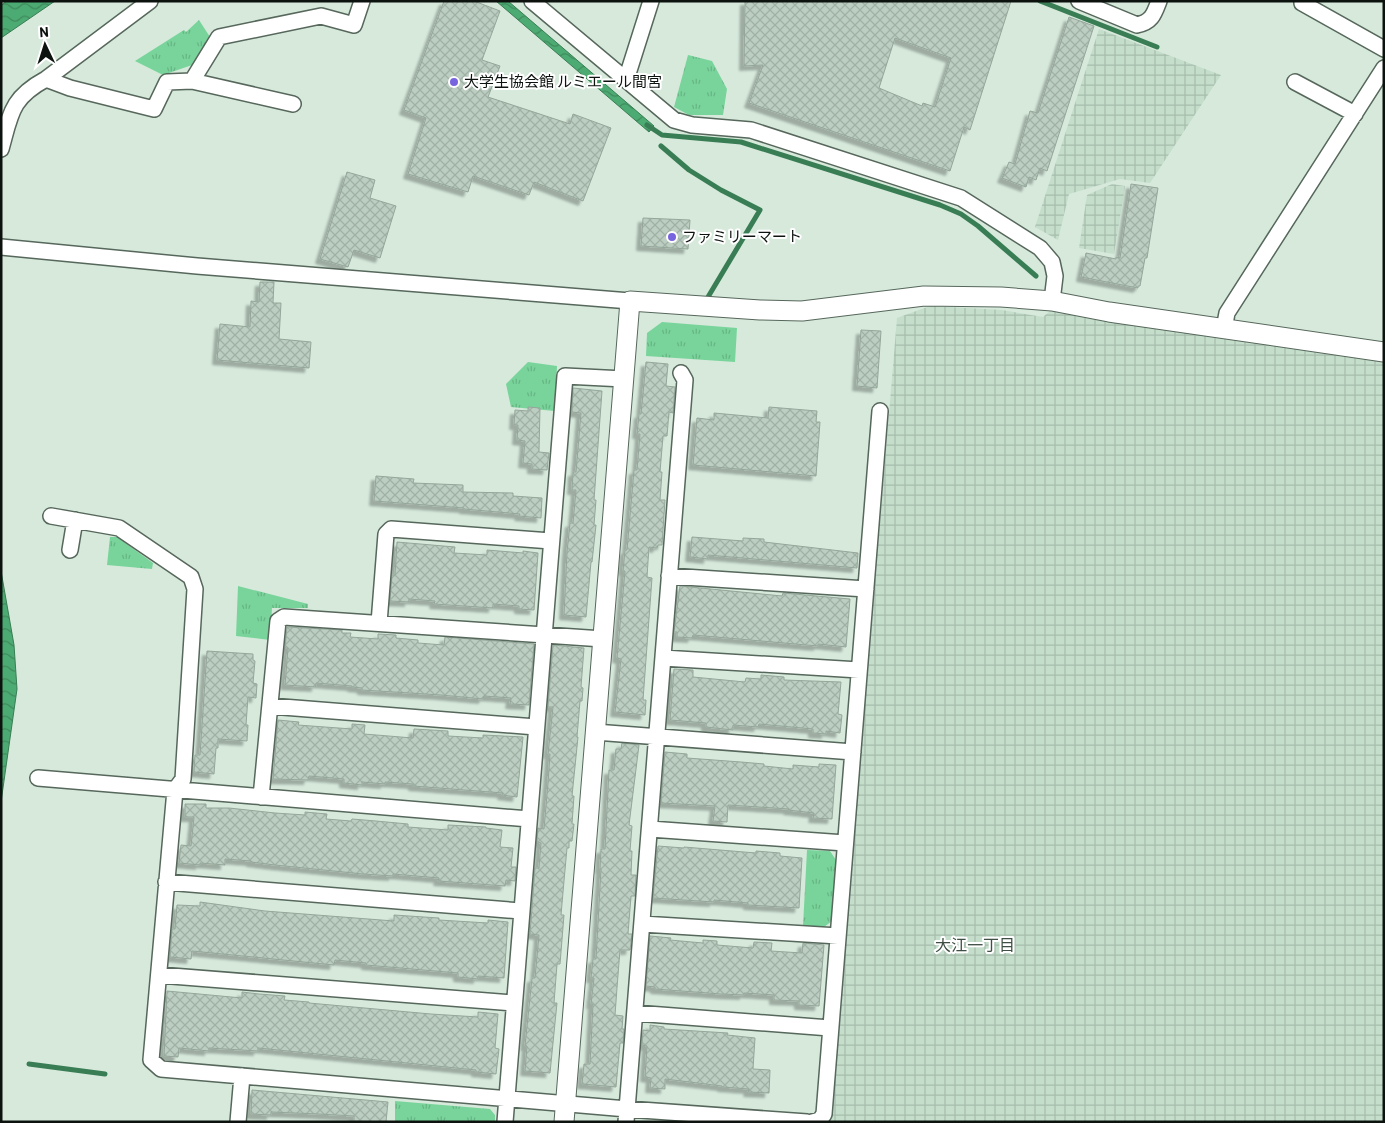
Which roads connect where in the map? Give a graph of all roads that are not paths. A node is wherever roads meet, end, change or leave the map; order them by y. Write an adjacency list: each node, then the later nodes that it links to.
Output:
1 (150, 1): 11 (street)
2 (362, 1): 13 (street)
3 (532, 1): 8 (street)
4 (651, 1): 12 (street)
5 (1079, 1): 6 (street)
6 (1159, 1)
7 (1302, 1): 9 (street)
8 (549, 7): 12 (street)
9 (1384, 49)
10 (1384, 68): 16 (street)
11 (46, 78): 13 (street); 17 (street)
12 (626, 80): 20 (street)
13 (192, 82): 15 (street)
14 (1295, 82): 16 (street)
15 (294, 104)
16 (1355, 114): 21 (street)
17 (1, 149)
18 (1, 248): 19 (street)
19 (630, 301): 20 (street); 24 (street)
20 (1052, 301): 21 (street)
21 (1224, 328): 22 (street)
22 (1384, 352)
23 (681, 373): 30 (street)
24 (624, 379): 28 (street); 34 (street)
25 (880, 411): 31 (street)
26 (51, 516): 27 (street)
27 (75, 520): 29 (street); 43 (street)
28 (551, 541): 32 (street); 33 (street)
29 (70, 550)
30 (670, 576): 31 (street); 35 (street)
31 (866, 589): 36 (street)
32 (379, 623): 33 (street); 37 (street)
33 (544, 634): 34 (street); 38 (street)
34 (603, 639): 39 (street)
35 (663, 658): 36 (street); 40 (street)
36 (859, 670): 41 (street)
37 (270, 706): 38 (street); 44 (street)
38 (536, 727): 45 (street)
39 (595, 732): 40 (street); 58 (street)
40 (657, 738): 41 (street); 46 (street)
41 (853, 752): 47 (street)
42 (38, 778): 43 (street)
43 (175, 790): 44 (street); 48 (street)
44 (261, 797): 45 (street)
45 (529, 819): 49 (street)
46 (650, 829): 47 (street); 50 (street)
47 (846, 843): 51 (street)
48 (166, 882): 49 (street); 52 (street)
49 (521, 911): 53 (street)
50 (642, 924): 51 (street); 54 (street)
51 (838, 936): 55 (street)
52 (159, 975): 53 (street); 56 (street)
53 (514, 1003): 57 (street)
54 (635, 1013): 55 (street); 59 (street)
55 (830, 1028): 64 (street)
56 (242, 1076): 57 (street); 61 (street)
57 (506, 1098): 58 (street); 62 (street)
58 (565, 1113): 59 (street)
59 (627, 1116): 60 (street)
60 (719, 1119): 63 (street)
61 (238, 1122)
62 (505, 1122)
63 (807, 1122)
64 (812, 1122)

